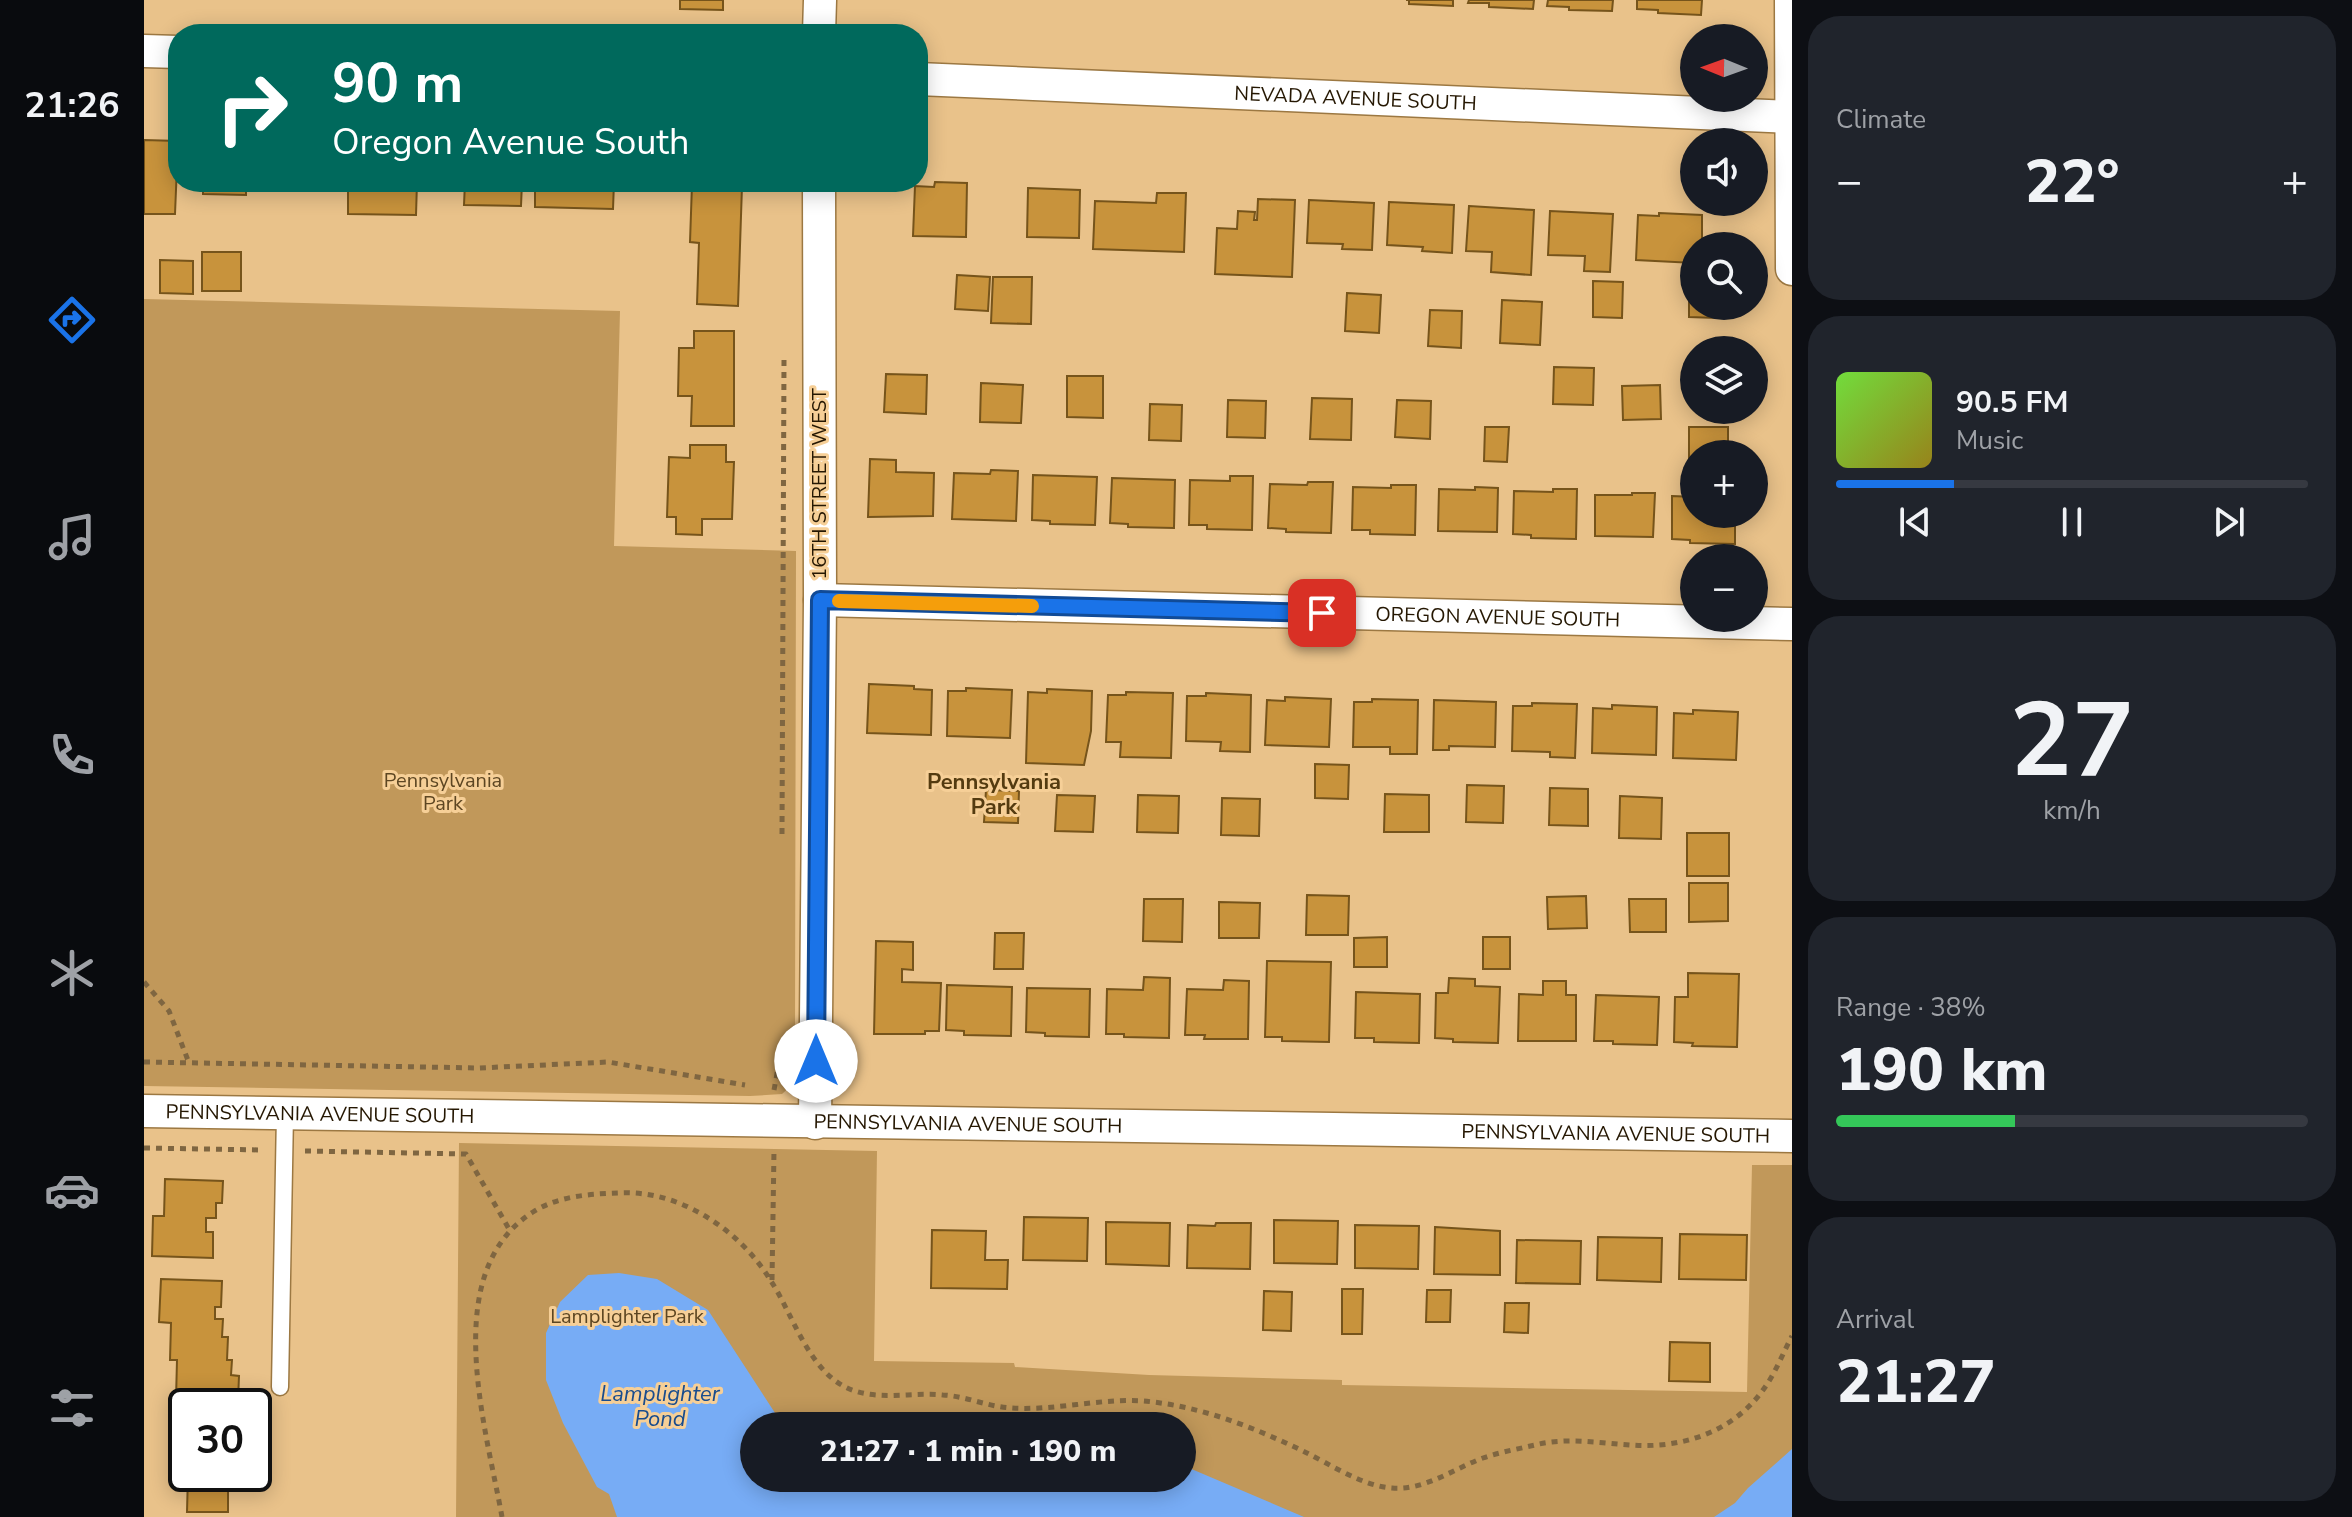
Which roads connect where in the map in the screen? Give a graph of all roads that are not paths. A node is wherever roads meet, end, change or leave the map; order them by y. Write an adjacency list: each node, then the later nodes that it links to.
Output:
1 (820, 0): 3 (street)
2 (1791, 0): 7 (street)
3 (819, 24)
4 (144, 51): 5 (street)
5 (168, 52)
6 (928, 79): 7 (street, NEVADA AVENUE SOUTH)
7 (1792, 117): 9 (street)
8 (819, 192): 10 (street, 16TH STREET WEST)
9 (1792, 269)
10 (820, 600): 11 (street, OREGON AVENUE SOUTH); 14 (street, 16TH STREET WEST)
11 (1792, 624)
12 (144, 1111): 13 (street, PENNSYLVANIA AVENUE SOUTH)
13 (285, 1113): 14 (street, PENNSYLVANIA AVENUE SOUTH); 16 (lane)
14 (815, 1123): 15 (street, PENNSYLVANIA AVENUE SOUTH)
15 (1792, 1136)
16 (280, 1387)

